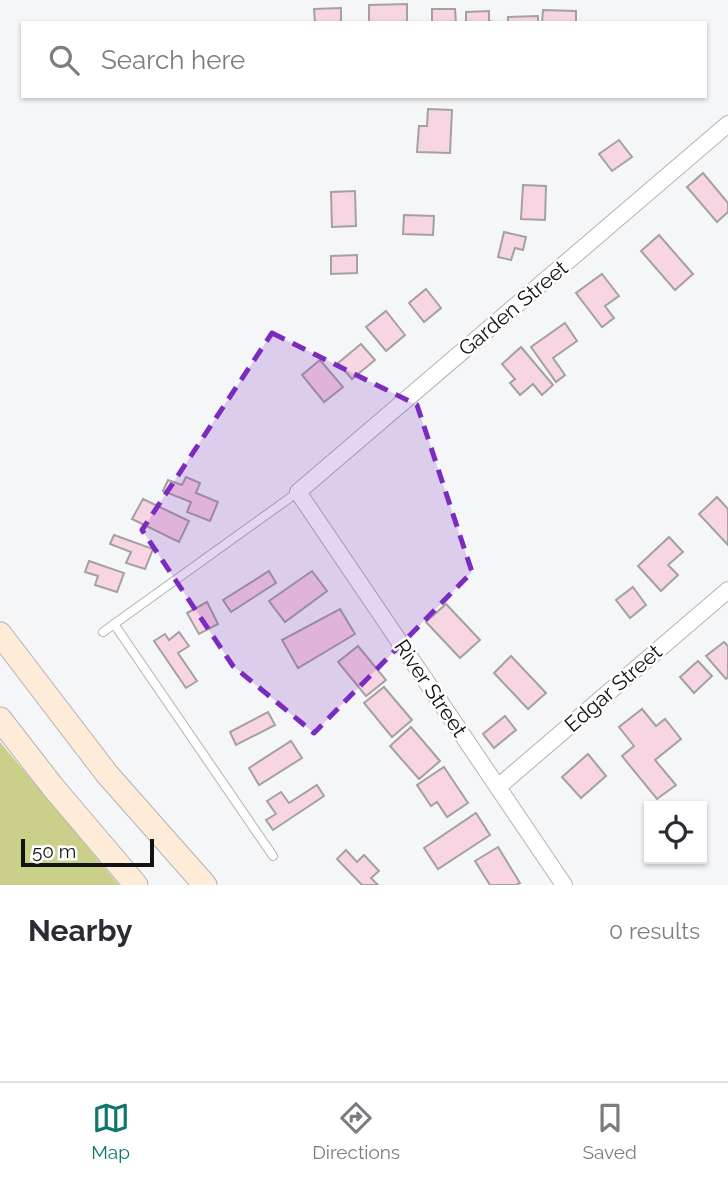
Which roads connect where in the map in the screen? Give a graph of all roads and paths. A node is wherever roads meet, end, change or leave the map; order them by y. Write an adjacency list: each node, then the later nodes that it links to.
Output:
1 (728, 124): 2 (street, Garden Street)
2 (298, 492): 4 (lane); 8 (street, River Street)
3 (728, 590): 8 (street, Edgar Street)
4 (114, 624): 5 (lane); 9 (lane)
5 (103, 632)
6 (0, 634): 11 (street)
7 (0, 719): 10 (street)
8 (498, 787): 12 (street, River Street)
9 (274, 856)
10 (135, 885)
11 (205, 885)
12 (564, 885)

